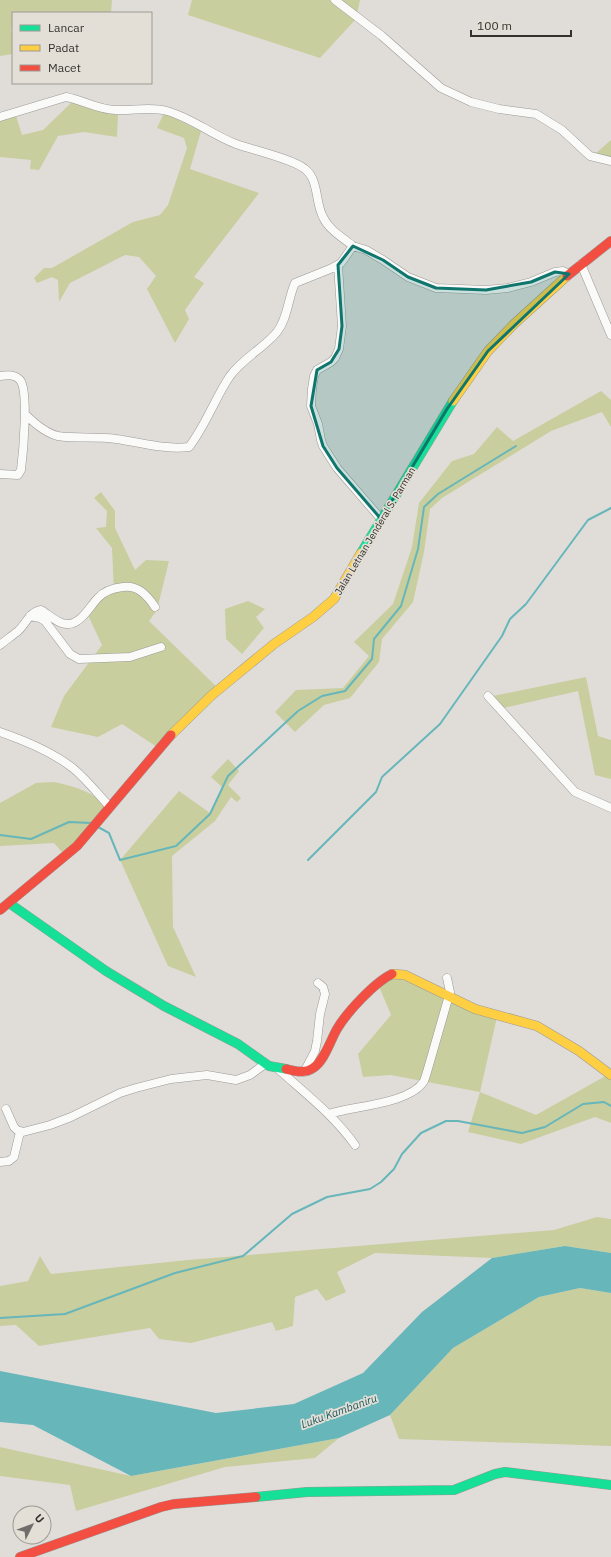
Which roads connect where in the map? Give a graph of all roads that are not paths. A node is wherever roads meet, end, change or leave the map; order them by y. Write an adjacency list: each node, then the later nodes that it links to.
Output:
1 (335, 0): 3 (street)
2 (0, 117): 5 (street)
3 (611, 161)
4 (611, 241): 6 (street, Jalan Letnan Jenderal S. Parman)
5 (353, 246): 7 (street); 8 (street)
6 (581, 264): 8 (street, Jalan Letnan Jenderal S. Parman); 9 (street)
7 (338, 265): 11 (street); 13 (street)
8 (569, 274): 13 (street, Jalan Letnan Jenderal S. Parman)
9 (611, 335)
10 (0, 376): 11 (street)
11 (25, 414): 12 (street)
12 (0, 474)
13 (381, 519): 20 (street, Jalan Letnan Jenderal S. Parman)
14 (155, 607): 15 (street)
15 (30, 616): 16 (street); 17 (street)
16 (0, 644)
17 (161, 647)
18 (488, 696): 21 (street)
19 (0, 732): 20 (street)
20 (110, 807): 22 (street, Jalan Letnan Jenderal S. Parman)
21 (611, 808)
22 (9, 903): 23 (street, Jalan Letnan Jenderal S. Parman); 27 (street)
23 (0, 910)
24 (448, 978): 26 (street)
25 (318, 984): 29 (street)
26 (448, 997): 29 (street); 30 (street); 32 (street)
27 (265, 1064): 28 (street); 33 (street)
28 (275, 1067): 29 (street); 32 (street)
29 (304, 1072)
30 (611, 1075)
31 (6, 1109): 33 (street)
32 (329, 1114): 34 (street)
33 (20, 1132): 35 (street)
34 (355, 1145)
35 (0, 1162)
36 (611, 1485): 37 (street)
37 (20, 1557)

